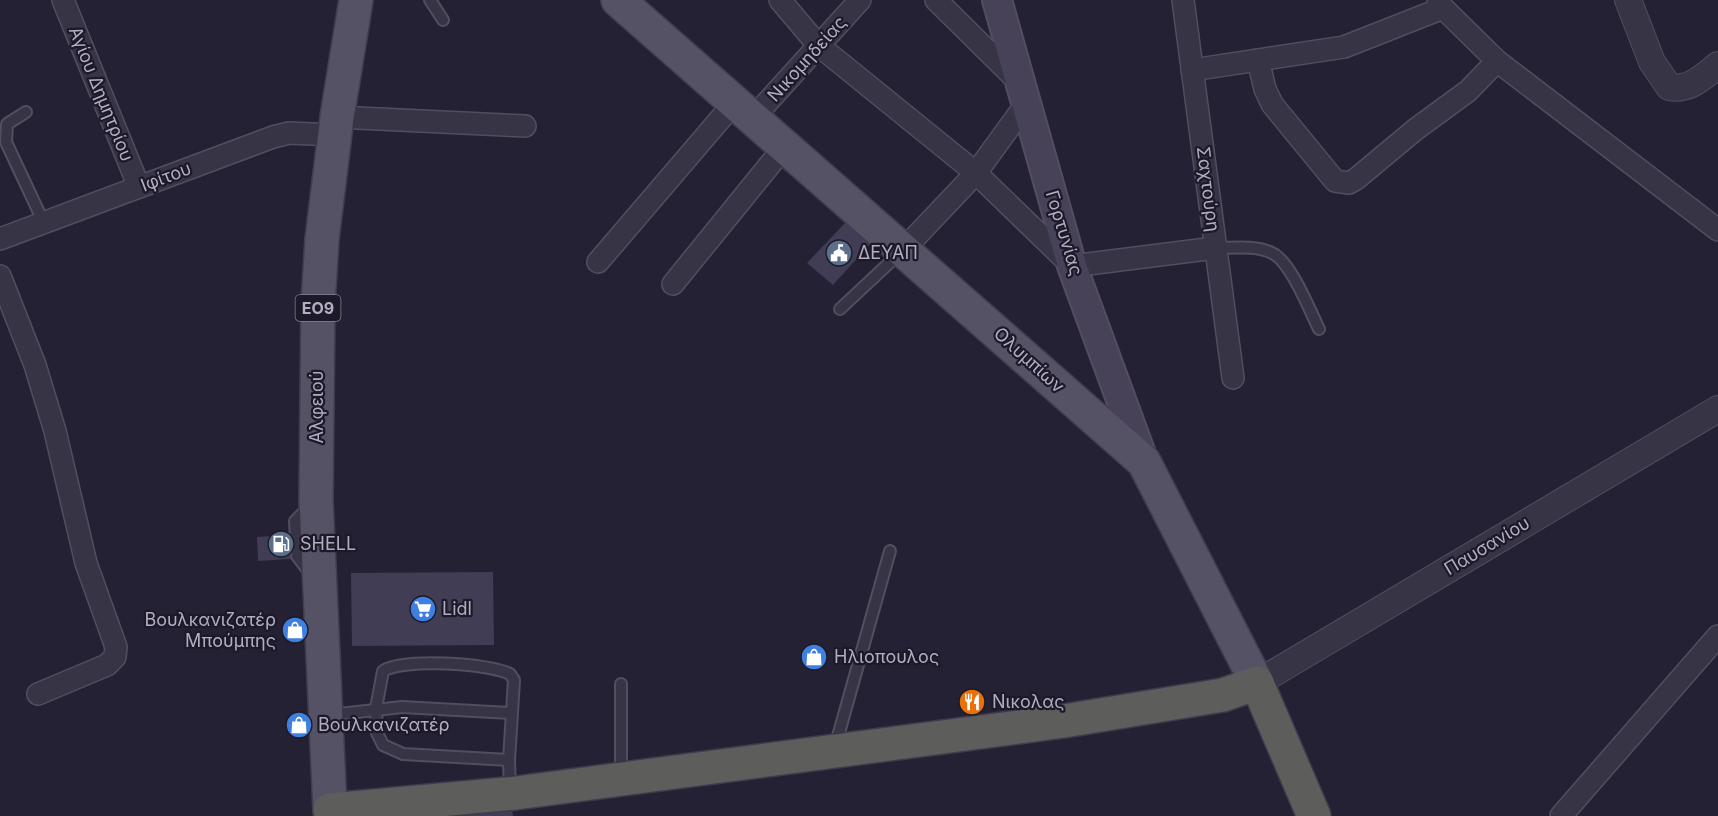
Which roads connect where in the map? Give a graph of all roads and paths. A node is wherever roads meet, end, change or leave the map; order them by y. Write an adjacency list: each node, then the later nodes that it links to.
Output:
1 (63, 0): 25 (street, Αγίου Δημητρίου)
2 (356, 0): 21 (main road, Αλφειού / ΕΟ9)
3 (430, 0): 12 (lane)
4 (618, 0): 19 (main road, Ολυμπίων)
5 (780, 0): 13 (street)
6 (861, 0): 13 (street, Νικομηδείας)
7 (936, 0): 18 (street)
8 (997, 0): 18 (main road, Γορτυνίας)
9 (1183, 0): 17 (street, Σαχτούρη)
10 (1628, 0): 16 (street)
11 (1440, 4): 14 (street); 15 (street)
12 (443, 20)
13 (818, 45): 19 (street, Νικομηδείας); 24 (street)
14 (1258, 60): 15 (street); 17 (street)
15 (1497, 61): 27 (street)
16 (1718, 65)
17 (1192, 70): 29 (street, Σαχτούρη)
18 (1023, 93): 24 (street); 32 (main road, Γορτυνίας)
19 (744, 110): 23 (main road, Ολυμπίων); 31 (street, Νικομηδείας)
20 (26, 112): 26 (lane)
21 (336, 126): 22 (street, Ιφίτου); 25 (street, Ιφίτου); 47 (main road, Αλφειού / ΕΟ9)
22 (525, 126)
23 (785, 146): 30 (main road, Ολυμπίων); 34 (street)
24 (976, 173): 30 (street); 32 (street)
25 (139, 187): 26 (street, Ιφίτου)
26 (43, 221): 28 (street, Ιφίτου)
27 (1718, 230)
28 (0, 239)
29 (1215, 248): 32 (street); 36 (lane); 37 (street, Σαχτούρη)
30 (904, 249): 35 (lane); 39 (main road, Ολυμπίων)
31 (598, 262)
32 (1072, 266): 39 (main road, Γορτυνίας)
33 (0, 276): 44 (street)
34 (673, 284)
35 (840, 309)
36 (1319, 329)
37 (1233, 378)
38 (1718, 409): 42 (street, Παυσανίου)
39 (1144, 462): 42 (main road, Ολυμπίων)
40 (890, 552): 48 (lane)
41 (1718, 636): 54 (street)
42 (1257, 683): 48 (highway); 53 (highway, Ολυμπίων)
43 (621, 684): 50 (lane)
44 (38, 694)
45 (376, 708): 46 (lane); 46 (lane); 47 (lane); 49 (lane)
46 (512, 713): 49 (lane)
47 (326, 715): 52 (main road, Αλφειού / ΕΟ9)
48 (833, 753): 50 (highway)
49 (509, 760): 51 (lane)
50 (621, 779): 51 (highway)
51 (510, 793): 52 (highway)
52 (330, 813)
53 (1314, 816)
54 (1561, 816)

